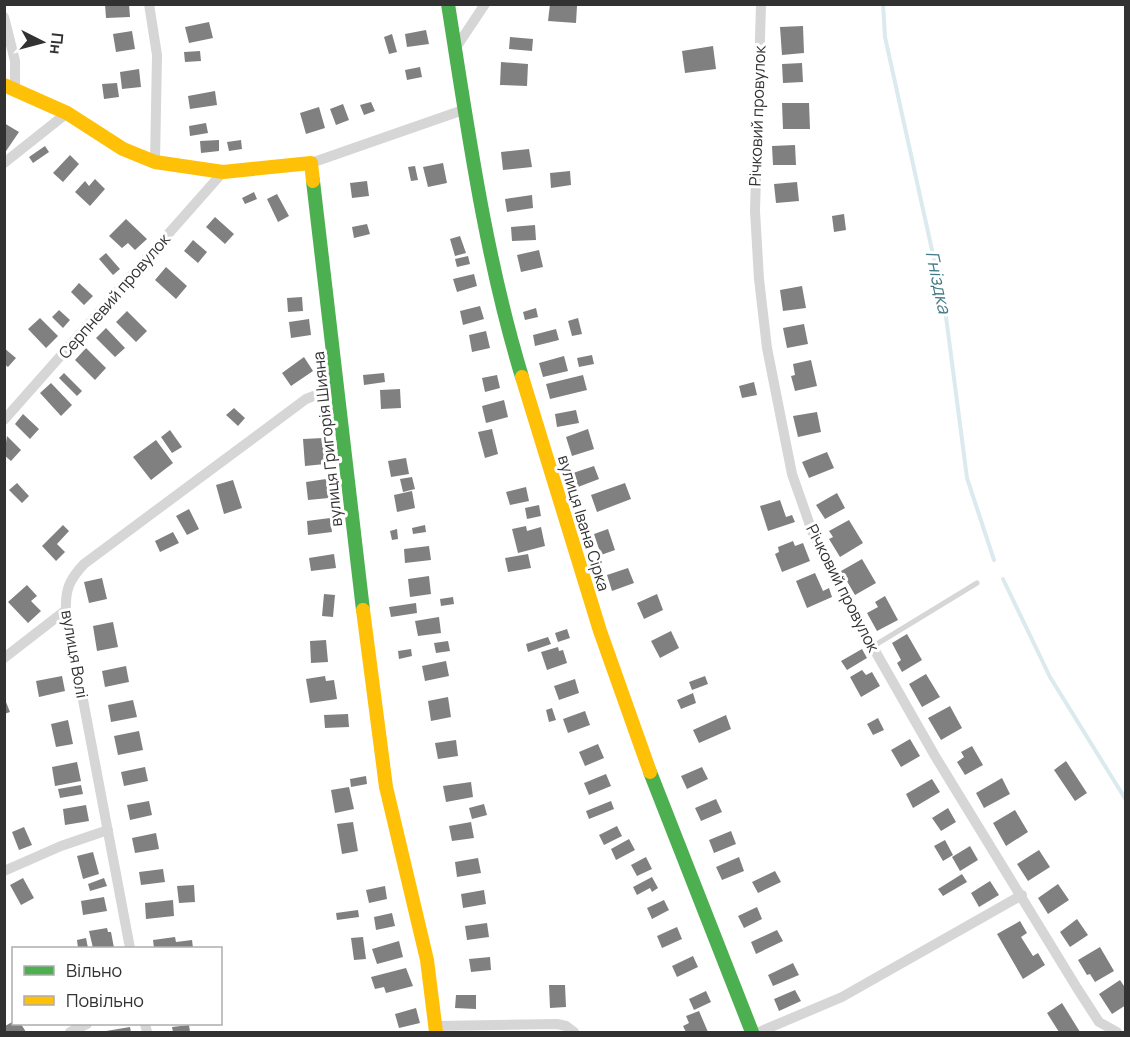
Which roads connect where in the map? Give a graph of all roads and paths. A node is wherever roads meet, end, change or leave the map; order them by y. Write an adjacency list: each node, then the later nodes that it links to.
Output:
1 (149, 4): 10 (street)
2 (448, 4): 6 (street, вулиця Івана Сірка)
3 (485, 4): 6 (street)
4 (761, 4): 18 (street, Річковий провулок)
5 (4, 17): 7 (street)
6 (455, 49): 8 (street, вулиця Івана Сірка)
7 (10, 87): 9 (street)
8 (465, 109): 12 (street); 26 (street, вулиця Івана Сірка)
9 (67, 113): 10 (street); 11 (street)
10 (155, 162): 13 (street)
11 (4, 163)
12 (311, 163): 13 (street); 14 (street, вулиця Григорія Шияна)
13 (223, 172): 15 (street, Серпневий провулок)
14 (337, 387): 17 (street, вулиця Волі); 24 (street, вулиця Григорія Шияна)
15 (4, 420)
16 (977, 583): 18 (lane)
17 (66, 610): 19 (street); 20 (street, вулиця Волі)
18 (872, 647): 22 (street, Річковий провулок)
19 (4, 658)
20 (108, 830): 21 (street); 23 (street, вулиця Волі)
21 (4, 871)
22 (1022, 895): 27 (street); 28 (street, Річковий провулок)
23 (130, 947)
24 (436, 1029): 25 (street)
25 (574, 1032)
26 (753, 1032)
27 (759, 1032)
28 (1117, 1032)

